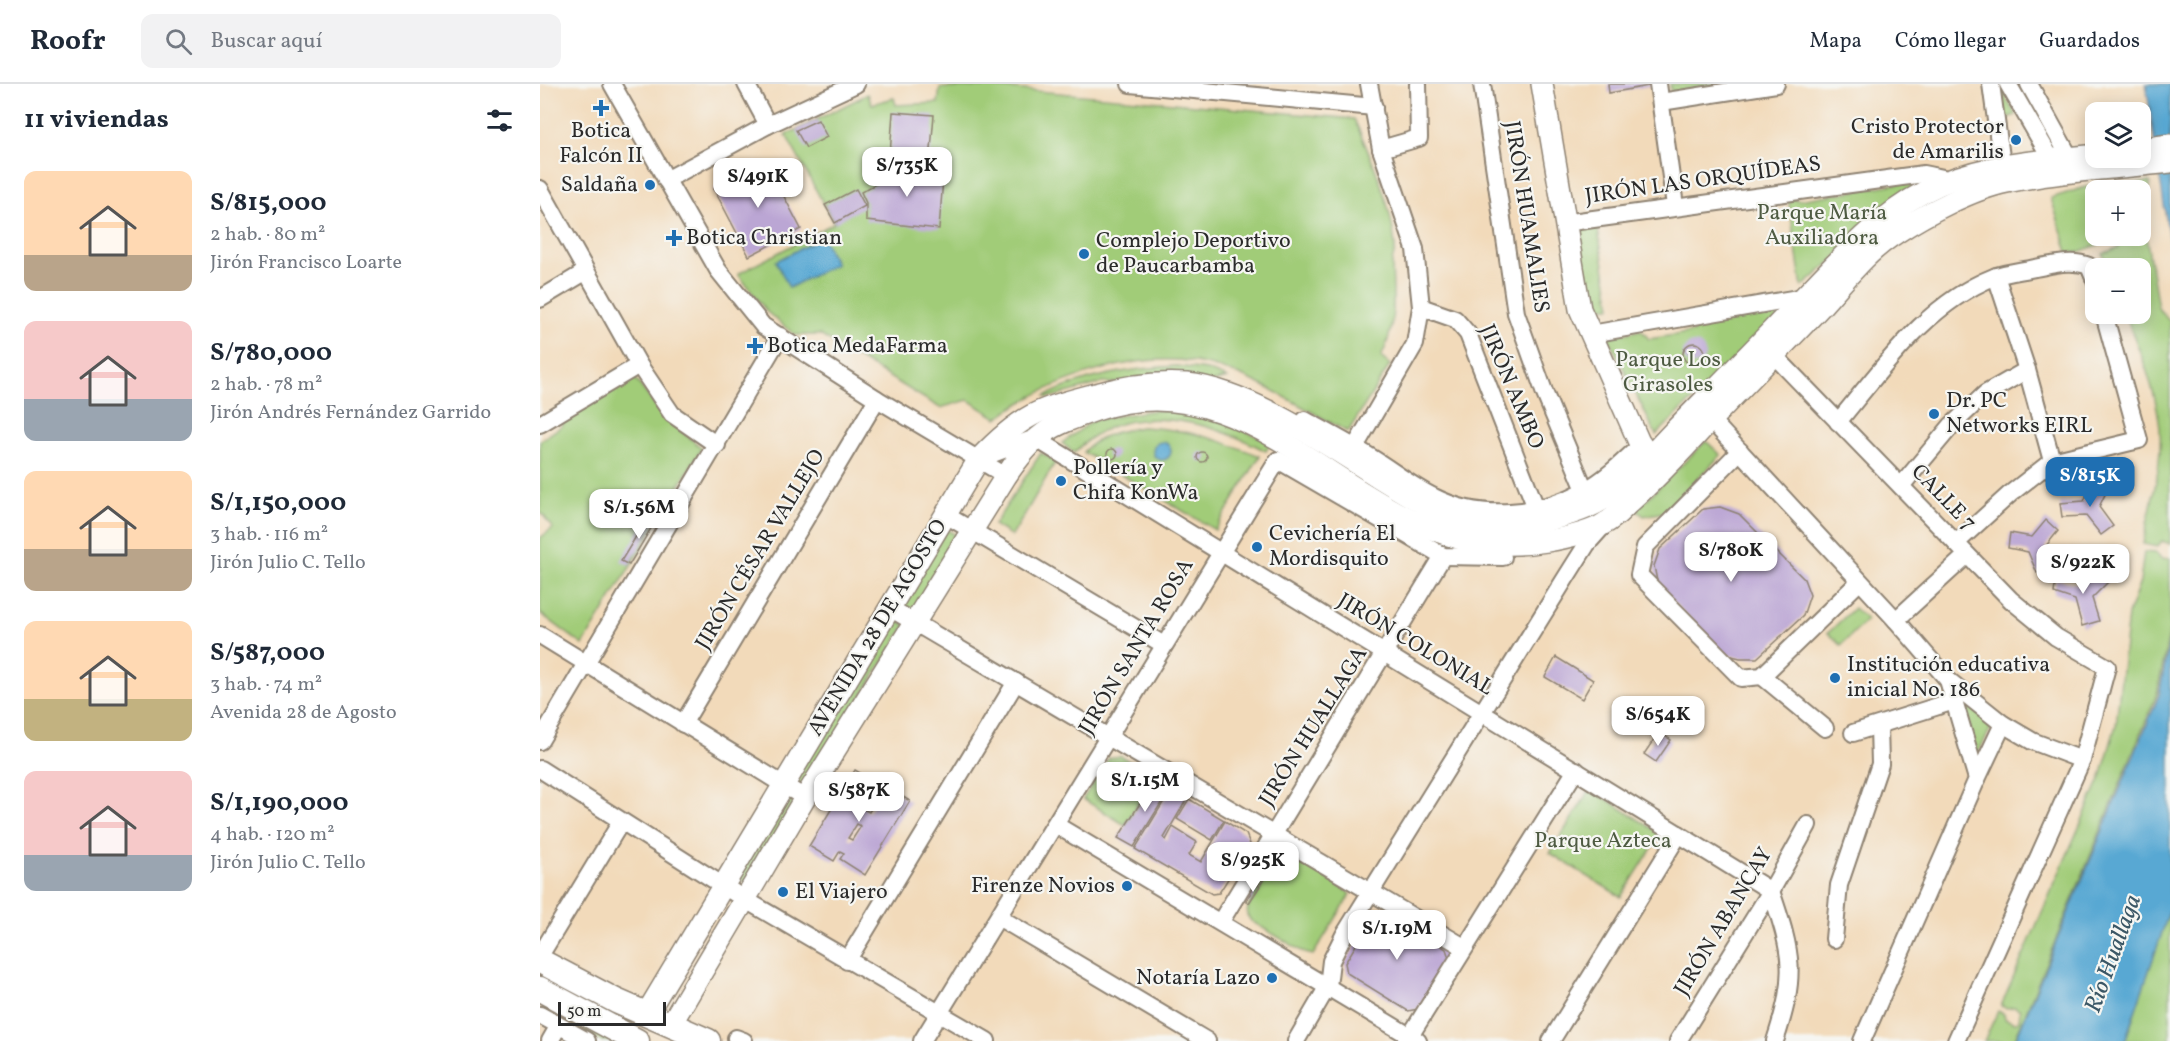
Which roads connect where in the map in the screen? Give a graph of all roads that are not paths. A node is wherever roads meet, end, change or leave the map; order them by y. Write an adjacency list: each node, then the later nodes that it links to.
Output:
1 (612, 84): 26 (street)
2 (747, 84): 16 (street)
3 (856, 84): 16 (street)
4 (1130, 84): 15 (street)
5 (1369, 84): 15 (street)
6 (1418, 84): 18 (street)
7 (1482, 84): 57 (street, JIRÓN HUAMALIES)
8 (1542, 84): 30 (main road)
9 (1658, 84): 14 (street)
10 (1776, 84): 14 (street)
11 (1991, 84): 23 (street)
12 (2008, 84): 25 (street)
13 (2029, 84): 25 (street)
14 (1661, 102): 29 (street)
15 (1374, 107): 18 (street)
16 (768, 125): 26 (street)
17 (2170, 146): 19 (main road)
18 (1381, 149): 36 (street)
19 (2151, 153)
20 (2085, 159): 25 (main road)
21 (2151, 159): 22 (main road)
22 (2170, 162)
23 (2002, 164): 25 (main road); 27 (main road)
24 (2085, 164): 25 (main road)
25 (2065, 166): 40 (main road)
26 (666, 180): 39 (street)
27 (1954, 180): 29 (street, JIRÓN LAS ORQUÍDEAS); 34 (main road)
28 (540, 189): 32 (street)
29 (1675, 206): 30 (street, JIRÓN LAS ORQUÍDEAS)
30 (1564, 223): 38 (main road)
31 (2085, 265): 33 (street)
32 (585, 272): 35 (street); 41 (street)
33 (1996, 276): 42 (street); 46 (street)
34 (1804, 297): 38 (street); 40 (main road)
35 (540, 300)
36 (1421, 307): 50 (street); 58 (street, JIRÓN AMBO)
37 (2107, 324): 54 (street)
38 (1591, 334): 53 (main road)
39 (780, 336): 44 (street); 49 (street)
40 (1768, 349): 45 (main road); 46 (street, CALLE 7); 53 (main road)
41 (639, 364): 47 (street); 49 (street)
42 (2027, 370): 54 (street); 56 (street)
43 (1208, 389): 50 (street); 52 (main road, AVENIDA 28 DE AGOSTO); 53 (main road, AVENIDA 28 DE AGOSTO)
44 (877, 399): 52 (street); 79 (street, JIRÓN CÉSAR VALLEJO)
45 (1711, 420): 51 (street); 53 (main road)
46 (1838, 422): 56 (street, CALLE 7)
47 (540, 424)
48 (1035, 438): 52 (street); 55 (main road, AVENIDA 28 DE AGOSTO); 60 (main road); 63 (street, JIRÓN COLONIAL)
49 (717, 445): 73 (street)
50 (1355, 447): 58 (street)
51 (1740, 451): 66 (street); 74 (street)
52 (979, 459): 55 (street); 59 (main road, AVENIDA 28 DE AGOSTO)
53 (1650, 459): 57 (street); 60 (main road)
54 (2052, 461): 62 (street)
55 (1005, 476): 61 (main road, AVENIDA 28 DE AGOSTO)
56 (1901, 486): 62 (street, CALLE 7)
57 (1585, 490): 58 (street)
58 (1536, 508)
59 (946, 515): 61 (street); 67 (main road, AVENIDA 28 DE AGOSTO)
60 (1604, 524): 78 (street)
61 (972, 530): 69 (main road, AVENIDA 28 DE AGOSTO); 71 (street)
62 (1961, 549): 68 (street); 86 (street, CALLE 7)
63 (1222, 553): 64 (street, JIRÓN SANTA ROSA); 71 (street, JIRÓN SANTA ROSA); 72 (street, JIRÓN COLONIAL)
64 (1443, 556): 65 (street); 72 (street, JIRÓN HUALLAGA)
65 (1503, 557)
66 (1859, 582): 68 (street); 74 (street)
67 (890, 608): 69 (street); 90 (main road, AVENIDA 28 DE AGOSTO)
68 (1896, 620): 75 (street)
69 (915, 623): 76 (street); 91 (main road, AVENIDA 28 DE AGOSTO)
70 (540, 635): 73 (street)
71 (1164, 645): 84 (street, JIRÓN SANTA ROSA)
72 (1386, 654): 78 (street, JIRÓN COLONIAL); 95 (street, JIRÓN HUALLAGA)
73 (584, 663): 79 (street); 85 (street)
74 (1762, 675): 82 (street)
75 (1948, 680): 77 (street); 80 (street)
76 (1016, 682): 84 (street); 106 (street)
77 (1954, 700): 81 (street); 89 (street)
78 (1482, 712): 88 (street, JIRÓN COLONIAL); 99 (street)
79 (683, 724): 90 (street)
80 (2003, 724): 86 (street); 89 (street)
81 (1879, 726): 83 (street); 103 (street)
82 (1825, 728)
83 (1853, 733)
84 (1109, 737): 93 (street, JIRÓN SANTA ROSA); 95 (street)
85 (540, 741)
86 (2082, 760): 126 (street)
87 (540, 769): 92 (street)
88 (1576, 770): 96 (street, JIRÓN COLONIAL); 104 (street)
89 (1977, 779): 125 (street)
90 (783, 785): 91 (street); 97 (main road, AVENIDA 28 DE AGOSTO)
91 (805, 798): 100 (main road, AVENIDA 28 DE AGOSTO)
92 (621, 822): 97 (street); 105 (street)
93 (1056, 825): 101 (street, JIRÓN SANTA ROSA); 102 (street)
94 (1808, 825): 98 (street, JIRÓN ABANCAY)
95 (1274, 834): 99 (street); 102 (street, JIRÓN HUALLAGA)
96 (1679, 834): 98 (street, JIRÓN COLONIAL); 122 (street)
97 (722, 886): 100 (street); 113 (main road, AVENIDA 28 DE AGOSTO)
98 (1771, 891): 123 (street, JIRÓN ABANCAY); 124 (street)
99 (1372, 893): 104 (street); 108 (street)
100 (744, 899): 106 (street); 113 (main road, AVENIDA 28 DE AGOSTO)
101 (1000, 918): 111 (street, JIRÓN SANTA ROSA); 120 (street)
102 (1221, 921): 108 (street)
103 (1834, 939)
104 (1464, 948): 115 (street)
105 (541, 953): 110 (street); 113 (highway)
106 (847, 961): 111 (street)
107 (540, 977): 113 (highway)
108 (1328, 986): 115 (street); 121 (street)
109 (540, 988): 113 (highway)
110 (617, 989)
111 (938, 1012): 118 (street, JIRÓN SANTA ROSA); 119 (street)
112 (540, 1015): 114 (street)
113 (658, 1030): 117 (highway)
114 (554, 1034): 116 (street)
115 (1414, 1039)
116 (587, 1041)
117 (708, 1041)
118 (922, 1041)
119 (987, 1041)
120 (1207, 1041)
121 (1296, 1041)
122 (1551, 1041)
123 (1678, 1041)
124 (1775, 1041)
125 (1862, 1041)
126 (1956, 1041)

